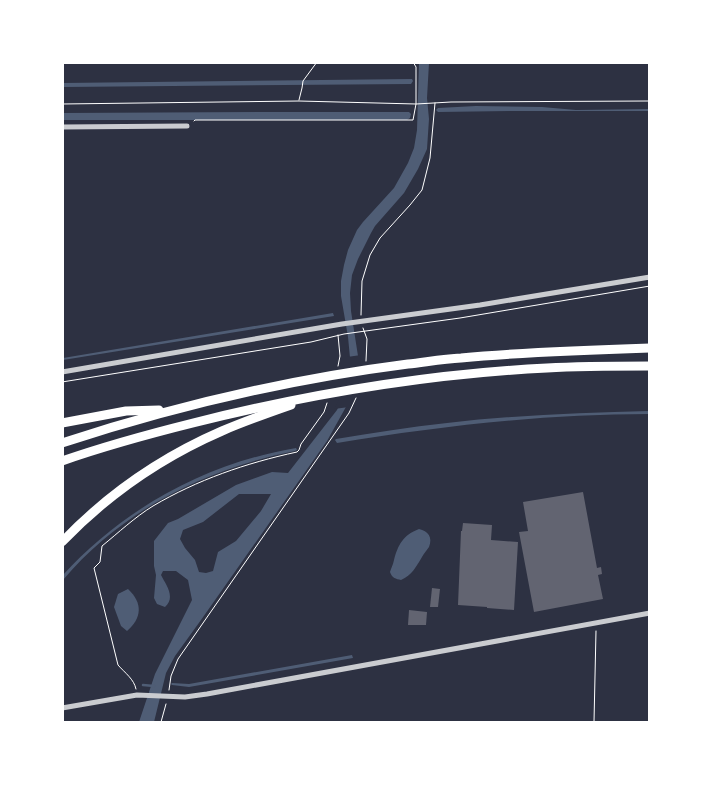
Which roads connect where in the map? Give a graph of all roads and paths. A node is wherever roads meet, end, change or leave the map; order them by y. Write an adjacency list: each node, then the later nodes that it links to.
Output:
1 (317, 62): 3 (path)
2 (413, 62): 7 (path)
3 (299, 101): 6 (path); 7 (path)
4 (650, 101): 5 (path)
5 (435, 103): 7 (path); 12 (path)
6 (62, 104)
7 (416, 104): 8 (path)
8 (186, 126): 9 (street)
9 (62, 127)
10 (650, 277): 12 (street)
11 (650, 286): 13 (path)
12 (360, 322): 13 (path); 18 (street)
13 (364, 331): 14 (path); 16 (path)
14 (338, 335): 19 (path); 20 (path)
15 (650, 348): 24 (highway)
16 (366, 362)
17 (650, 366): 21 (highway)
18 (62, 372)
19 (337, 373)
20 (62, 382)
21 (326, 396): 23 (highway); 31 (path)
22 (357, 396): 32 (path)
23 (312, 397): 27 (highway); 28 (highway)
24 (174, 410): 25 (highway); 26 (highway)
25 (62, 423)
26 (62, 443)
27 (62, 461)
28 (62, 542)
29 (650, 613): 30 (street)
30 (596, 623): 32 (street); 35 (path)
31 (137, 695): 32 (street); 33 (street)
32 (168, 696): 34 (path)
33 (62, 708)
34 (161, 722)
35 (594, 722)

